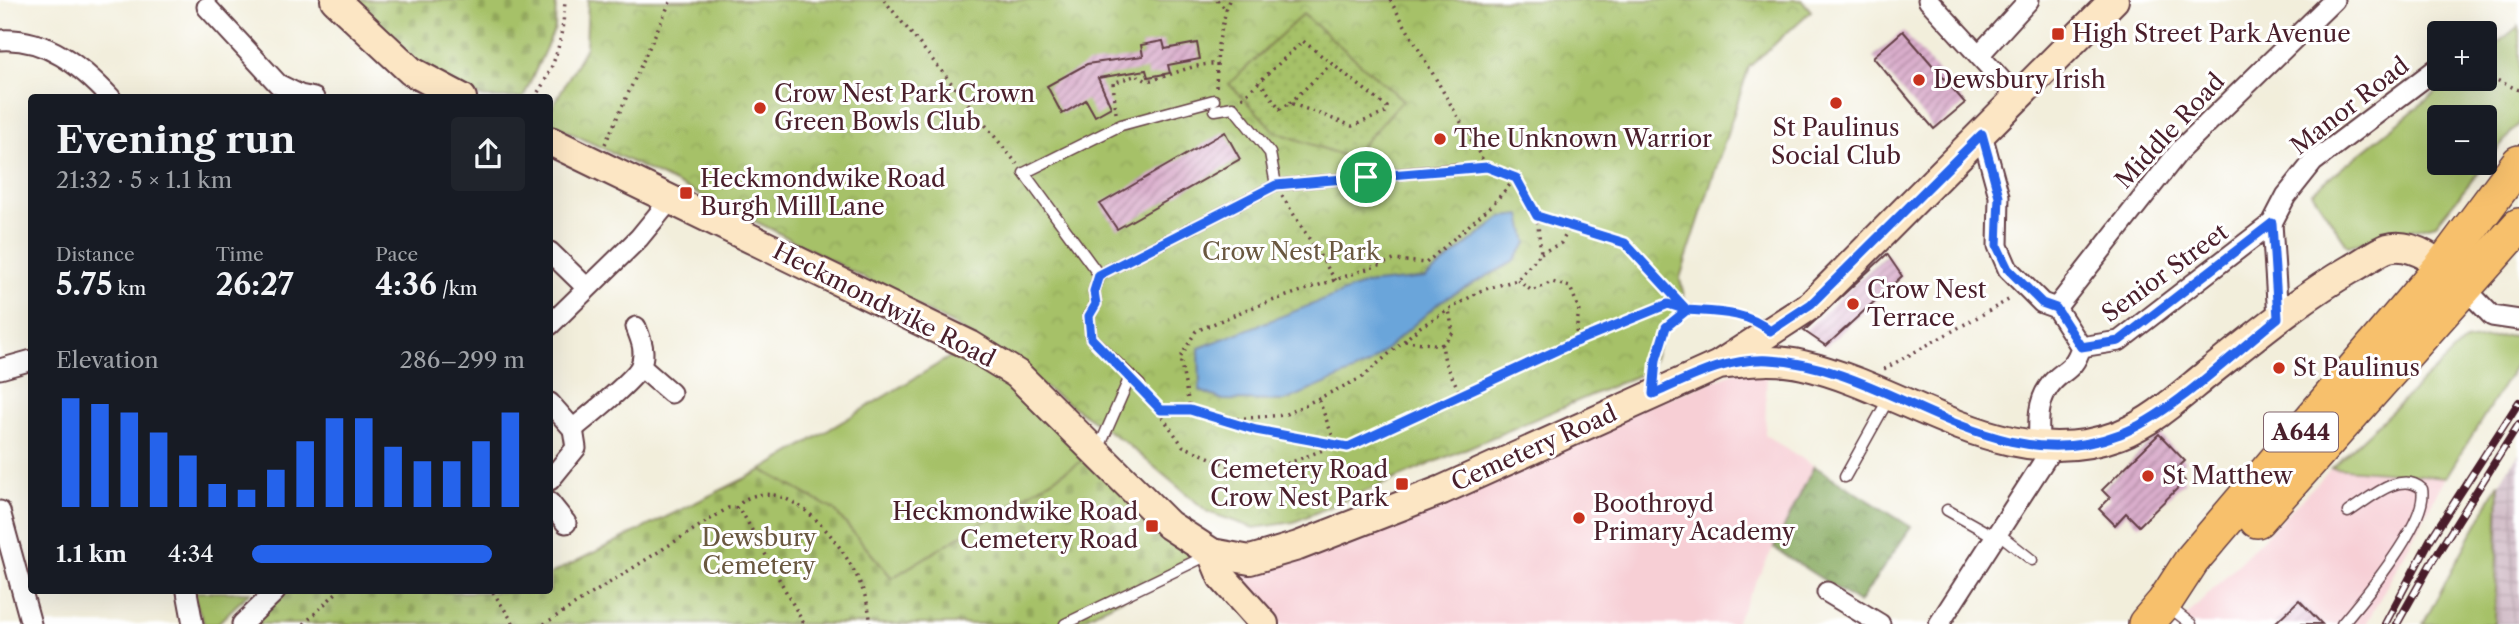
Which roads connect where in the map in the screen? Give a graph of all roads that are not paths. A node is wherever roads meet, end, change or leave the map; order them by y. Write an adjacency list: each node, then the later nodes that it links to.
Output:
1 (335, 0): 12 (main road)
2 (1928, 0): 8 (street)
3 (2029, 0): 8 (street)
4 (2114, 0): 13 (main road)
5 (2334, 0): 27 (street, Middle Road)
6 (207, 7): 11 (street)
7 (0, 40): 10 (street)
8 (1980, 54): 13 (street)
9 (2427, 76): 20 (street, Manor Road)
10 (107, 94)
11 (298, 94)
12 (454, 94)
13 (2016, 96): 14 (main road)
14 (1982, 134): 26 (main road); 27 (street)
15 (553, 142): 19 (main road, Heckmondwike Road)
16 (2519, 163): 24 (highway, A644)
17 (1455, 169): 18 (lane)
18 (1276, 185): 23 (lane); 23 (lane)
19 (671, 199): 25 (street); 45 (main road, Heckmondwike Road)
20 (2272, 223): 28 (street); 32 (street, Senior Street)
21 (2519, 226): 24 (highway, A644)
22 (553, 255): 25 (street)
23 (1099, 275): 38 (lane)
24 (2455, 277): 28 (main road, Cemetery Road); 29 (street); 59 (highway, A644)
25 (587, 288): 30 (street)
26 (1811, 304): 34 (main road); 35 (main road)
27 (2056, 308): 32 (street)
28 (2278, 318): 44 (main road, Cemetery Road)
29 (2519, 320)
30 (553, 322)
31 (636, 327): 36 (street)
32 (2081, 347): 44 (street)
33 (28, 361): 37 (street)
34 (1789, 362): 35 (main road, Cemetery Road); 41 (main road, Cemetery Road)
35 (1718, 365): 54 (main road, Cemetery Road)
36 (641, 367): 40 (street); 43 (street)
37 (0, 369)
38 (1130, 377): 39 (lane); 45 (lane)
39 (1140, 385)
40 (671, 393)
41 (1890, 396): 44 (main road, Cemetery Road); 47 (lane)
42 (553, 406): 43 (street)
43 (573, 429): 46 (street)
44 (2046, 447): 53 (street)
45 (1097, 452): 54 (main road, Heckmondwike Road)
46 (553, 476)
47 (1845, 477)
48 (553, 507): 52 (street)
49 (1947, 510): 53 (lane)
50 (0, 511): 60 (street)
51 (2348, 512): 67 (lane)
52 (566, 523)
53 (1997, 535): 55 (lane); 66 (street)
54 (1212, 553): 63 (lane); 64 (main road)
55 (2032, 560)
56 (1827, 592): 65 (street)
57 (187, 594): 61 (street)
58 (273, 594): 62 (street)
59 (2167, 617)
60 (31, 624)
61 (193, 624)
62 (242, 624)
63 (1065, 624)
64 (1264, 624)
65 (1880, 624)
66 (1939, 624)
67 (2342, 624)

